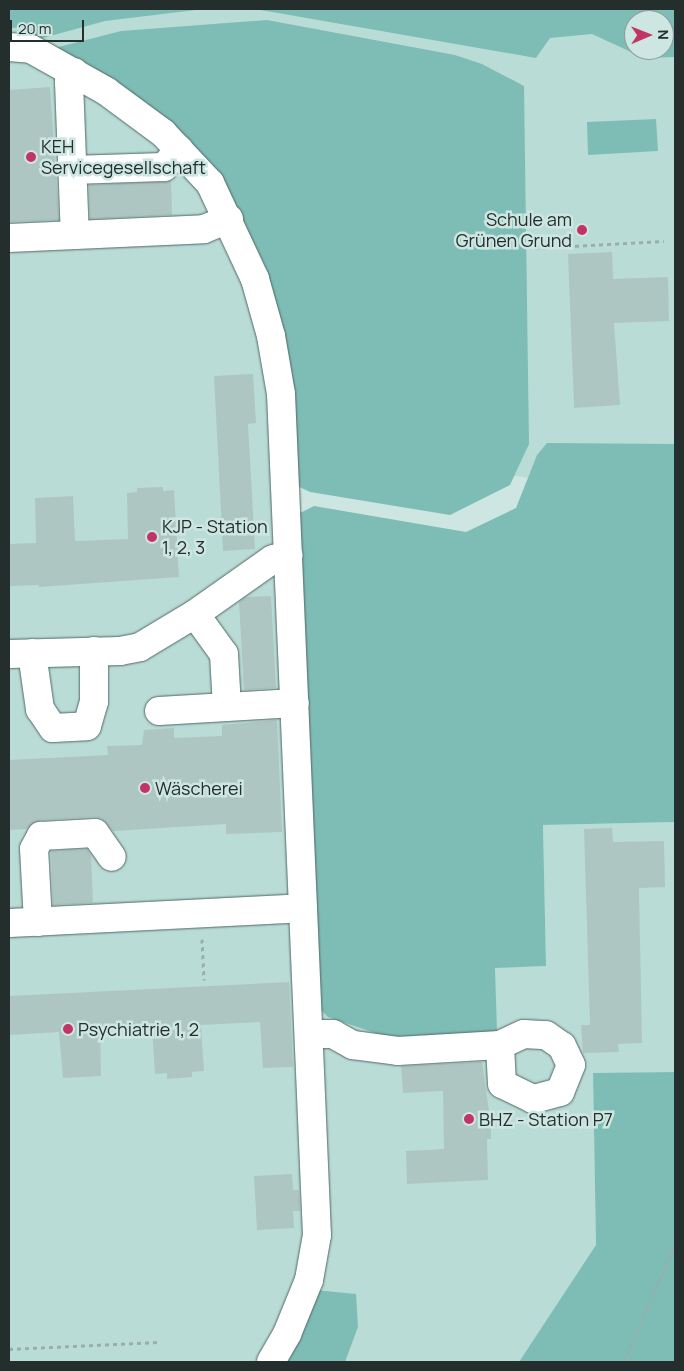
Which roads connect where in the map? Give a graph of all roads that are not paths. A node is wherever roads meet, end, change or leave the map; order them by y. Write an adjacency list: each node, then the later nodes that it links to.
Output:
1 (9, 47): 2 (lane)
2 (74, 72): 3 (lane); 4 (lane)
3 (179, 150): 4 (lane); 5 (lane)
4 (72, 170): 6 (lane)
5 (229, 218): 6 (lane); 8 (lane)
6 (75, 235): 7 (lane)
7 (9, 238)
8 (289, 555): 9 (lane); 12 (lane)
9 (195, 614): 10 (lane); 13 (lane)
10 (94, 651): 11 (lane); 11 (lane)
11 (20, 653)
12 (295, 703): 13 (lane); 16 (lane)
13 (227, 707): 14 (lane)
14 (159, 711)
15 (112, 857): 17 (lane)
16 (303, 908): 17 (lane); 19 (lane)
17 (38, 922): 18 (lane)
18 (9, 924)
19 (310, 1034): 20 (lane); 21 (lane)
20 (500, 1045)
21 (271, 1362)

